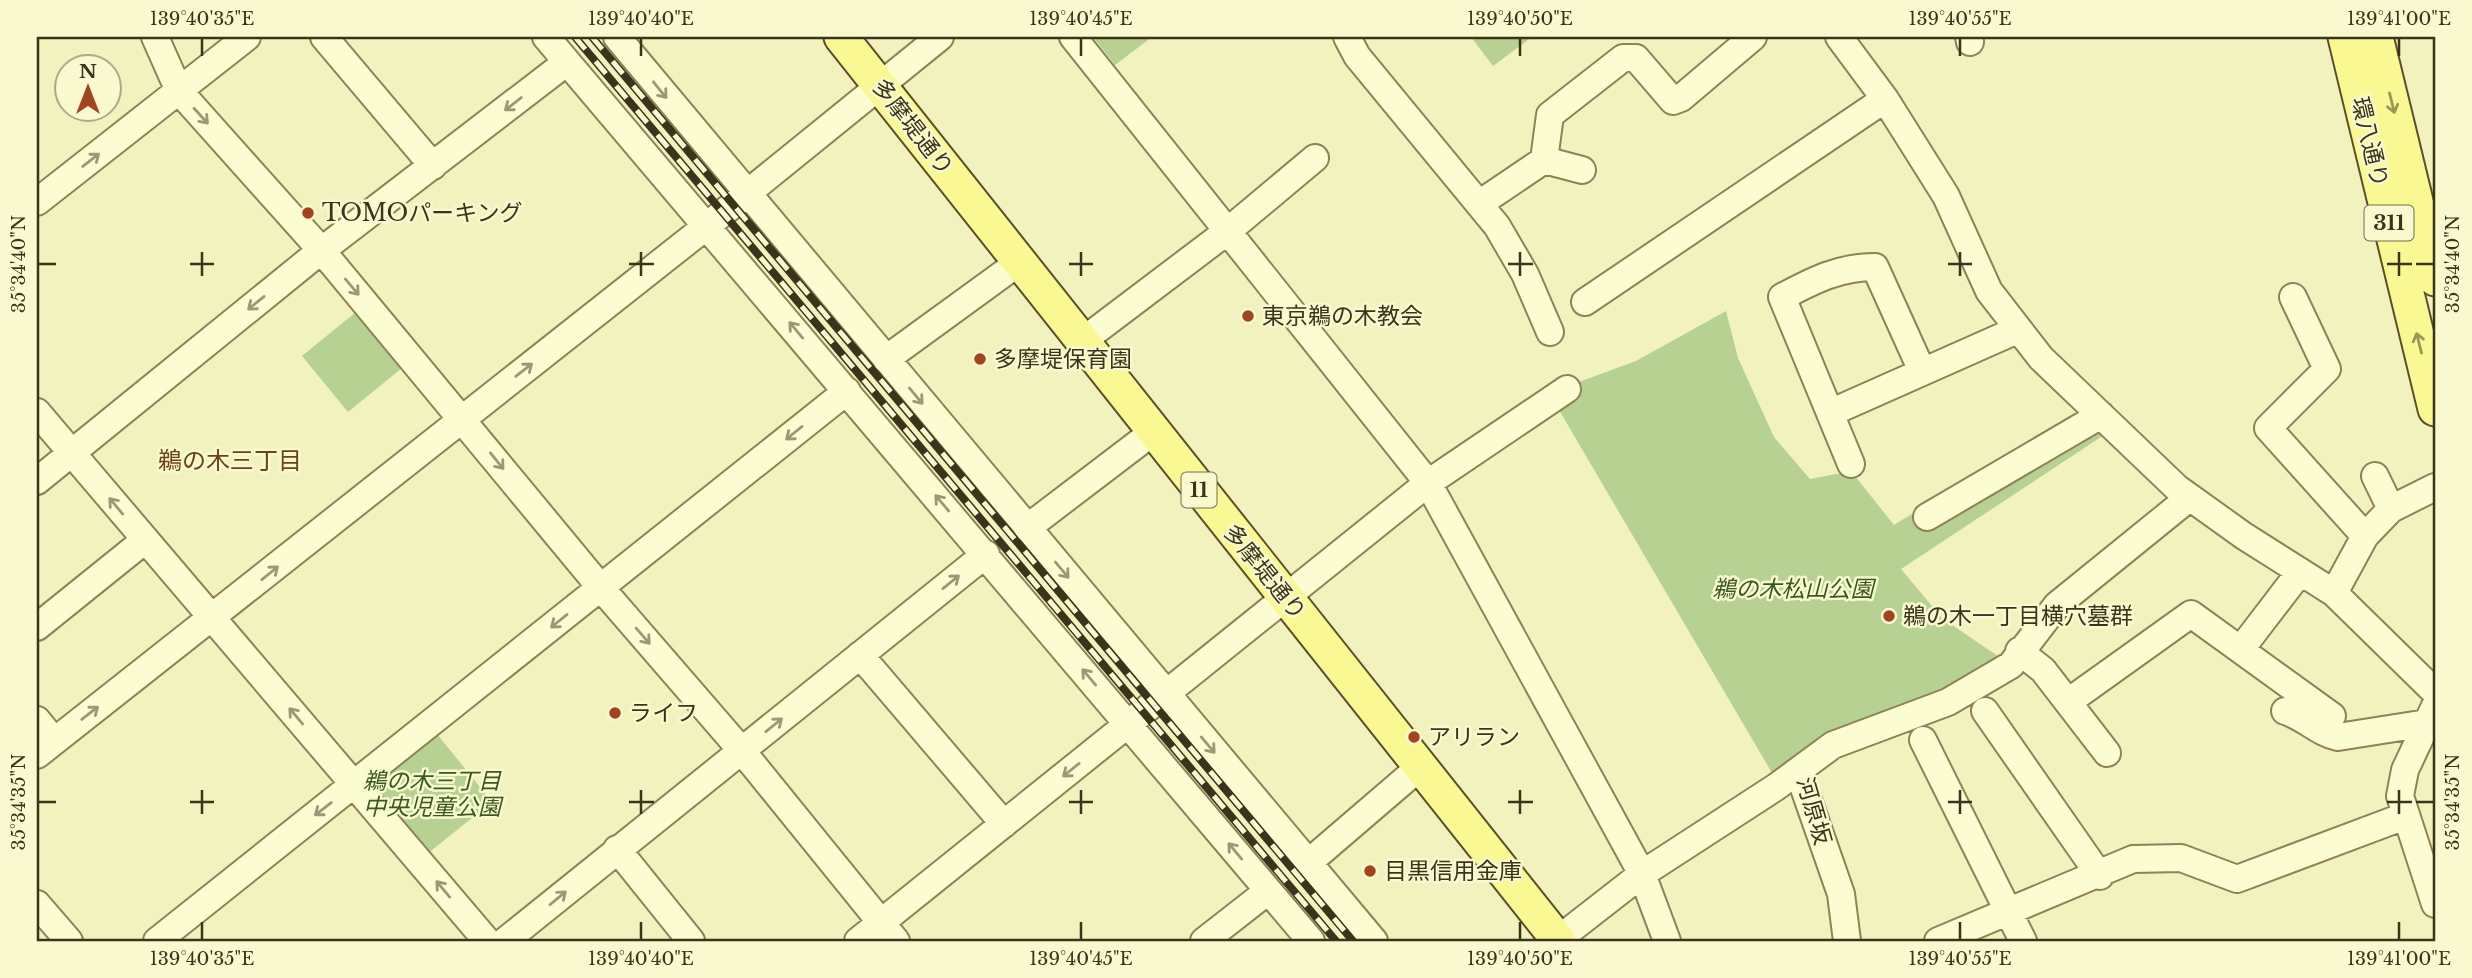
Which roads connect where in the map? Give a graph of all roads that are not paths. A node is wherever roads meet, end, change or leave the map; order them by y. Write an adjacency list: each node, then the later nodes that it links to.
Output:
1 (155, 37): 16 (street)
2 (247, 37): 16 (street)
3 (324, 37): 20 (street)
4 (546, 37): 14 (street)
5 (617, 37): 22 (street, one-way to 22)
6 (841, 37): 15 (main road, 多摩堤通り / 11)
7 (940, 37): 15 (street)
8 (1073, 37): 26 (street)
9 (1347, 37): 24 (street)
10 (1753, 37): 19 (street)
11 (1839, 37): 17 (street)
12 (2345, 37): 39 (main road, 環八通り / 311, one-way to 12)
13 (2376, 37): 29 (main road, 環八通り / 311, one-way to 29)
14 (567, 62): 20 (street, one-way to 20); 25 (street)
15 (880, 85): 22 (street); 28 (main road, 多摩堤通り / 11)
16 (179, 91): 23 (street, one-way to 16); 27 (street, one-way to 27)
17 (1885, 99): 31 (street); 32 (street)
18 (1315, 158): 26 (street)
19 (1544, 160): 21 (street); 24 (street)
20 (433, 166): 27 (street)
21 (1583, 170)
22 (745, 193): 25 (street); 35 (street)
23 (37, 202)
24 (1479, 204): 33 (street)
25 (708, 225): 38 (street, one-way to 25); 43 (street, one-way to 25)
26 (1229, 230): 34 (street); 49 (street)
27 (322, 251): 43 (street, one-way to 43); 45 (street, one-way to 45)
28 (1018, 262): 34 (main road, 多摩堤通り / 11); 35 (street)
29 (2435, 279)
30 (2292, 297): 55 (street)
31 (1585, 302)
32 (2017, 330): 36 (street); 42 (street)
33 (1550, 332)
34 (1081, 342): 44 (main road, 多摩堤通り / 11)
35 (886, 359): 54 (street, one-way to 54)
36 (1922, 371): 41 (street); 41 (street)
37 (1567, 389): 49 (street)
38 (847, 391): 57 (street, one-way to 38); 59 (street, one-way to 59)
39 (2435, 409)
40 (37, 412): 45 (street)
41 (1830, 413): 46 (street)
42 (2101, 415): 51 (street); 53 (street)
43 (462, 419): 59 (street, one-way to 59); 62 (street, one-way to 43)
44 (1153, 432): 54 (street); 61 (main road, 多摩堤通り / 11)
45 (72, 453): 48 (street); 56 (street, one-way to 45)
46 (1851, 464)
47 (2375, 476): 52 (street)
48 (37, 481)
49 (1428, 483): 61 (street); 87 (street)
50 (2435, 487): 52 (street)
51 (2189, 498): 58 (street); 65 (street, 河原坂)
52 (2391, 509): 55 (street)
53 (1927, 517)
54 (1027, 528): 68 (street, one-way to 68)
55 (2365, 536): 60 (street)
56 (145, 540): 62 (street); 63 (street)
57 (986, 554): 66 (street, one-way to 57); 74 (street, one-way to 57)
58 (2300, 572): 60 (street); 64 (street)
59 (601, 588): 78 (street, one-way to 78); 82 (street, one-way to 82)
60 (2334, 593): 67 (street)
61 (1286, 597): 68 (street); 80 (main road, 多摩堤通り / 11)
62 (212, 618): 77 (street, one-way to 62); 82 (street, one-way to 62)
63 (37, 627)
64 (2241, 649): 69 (street); 73 (street)
65 (2018, 651): 69 (street); 81 (street, 河原坂)
66 (860, 655): 78 (street, one-way to 66); 84 (street)
67 (2435, 692)
68 (1165, 693): 74 (street); 86 (street, one-way to 86)
69 (2068, 702): 79 (street)
70 (1985, 711): 88 (street)
71 (2285, 711): 72 (street)
72 (2431, 714): 83 (street)
73 (2332, 716)
74 (1136, 718): 84 (street, one-way to 84); 89 (street, one-way to 74)
75 (37, 720): 77 (street)
76 (1923, 740): 92 (street)
77 (45, 748)
78 (742, 751): 85 (street); 93 (street)
79 (2107, 753)
80 (1421, 766): 86 (street); 103 (main road, 多摩堤通り / 11)
81 (1798, 771): 87 (street); 105 (street, 河原坂)
82 (354, 785): 95 (street, one-way to 95); 96 (street, one-way to 82)
83 (2404, 816): 88 (street); 91 (street)
84 (1004, 824): 93 (street)
85 (617, 849): 97 (street, one-way to 85); 98 (street)
86 (1308, 863): 102 (street)
87 (1642, 874): 103 (street); 104 (street)
88 (2099, 876): 92 (street)
89 (1268, 891): 100 (street); 101 (street)
90 (37, 904): 94 (street)
91 (2435, 904)
92 (2010, 912): 106 (street); 107 (street)
93 (888, 932): 99 (street)
94 (69, 941)
95 (157, 941)
96 (487, 941)
97 (505, 941)
98 (691, 941)
99 (858, 941)
100 (1204, 941)
101 (1311, 941)
102 (1374, 941)
103 (1558, 941)
104 (1667, 941)
105 (1847, 941)
106 (1938, 941)
107 (2023, 941)

